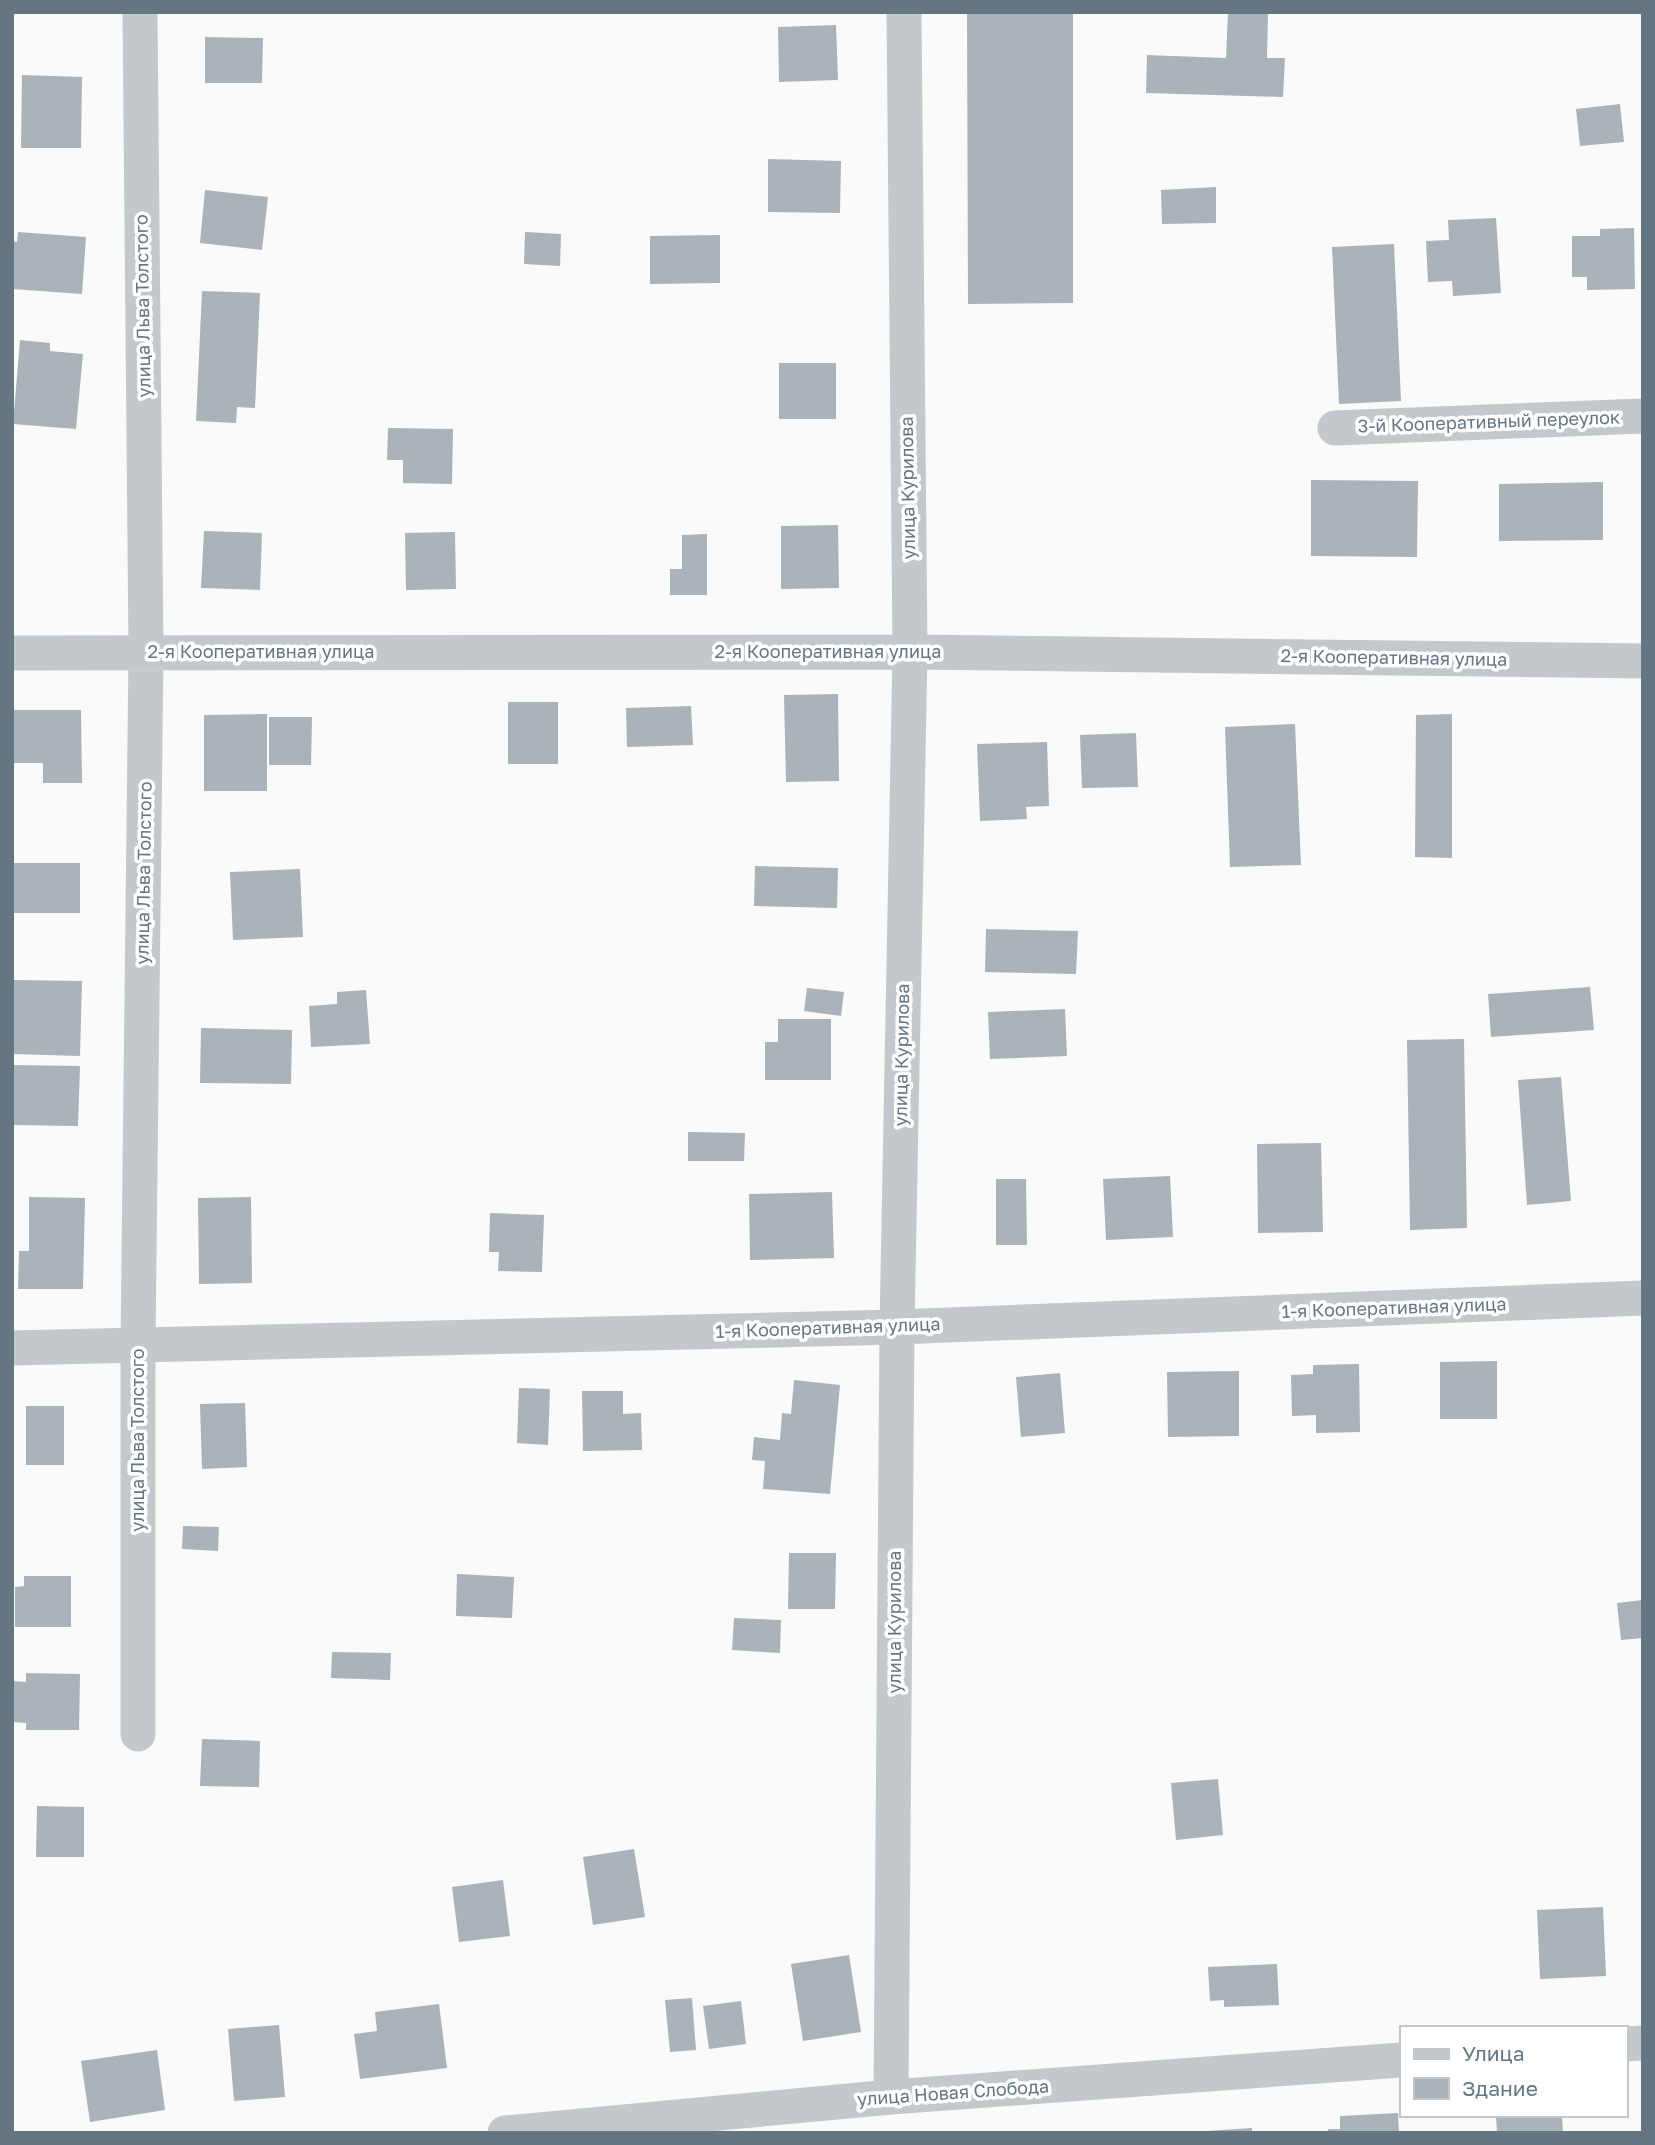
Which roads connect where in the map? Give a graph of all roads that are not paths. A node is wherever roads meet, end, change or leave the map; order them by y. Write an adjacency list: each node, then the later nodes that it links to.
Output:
1 (140, 12): 5 (street, улица Льва Толстого)
2 (904, 12): 6 (street, улица Курилова)
3 (1643, 416): 4 (street, 3-й Кооперативный переулок)
4 (1335, 428)
5 (146, 652): 6 (street, 2-я Кооперативная улица); 7 (street, 2-я Кооперативная улица); 11 (street, улица Льва Толстого)
6 (910, 652): 8 (street, 2-я Кооперативная улица); 10 (street, улица Курилова)
7 (12, 653)
8 (1643, 661)
9 (1643, 1298): 10 (street, 1-я Кооперативная улица)
10 (897, 1327): 11 (street, 1-я Кооперативная улица); 15 (street, улица Курилова)
11 (138, 1344): 12 (street, 1-я Кооперативная улица); 13 (street, улица Льва Толстого)
12 (12, 1348)
13 (138, 1734)
14 (1400, 2060): 15 (street, улица Новая Слобода)
15 (891, 2097): 16 (street, улица Новая Слобода)
16 (505, 2133)

